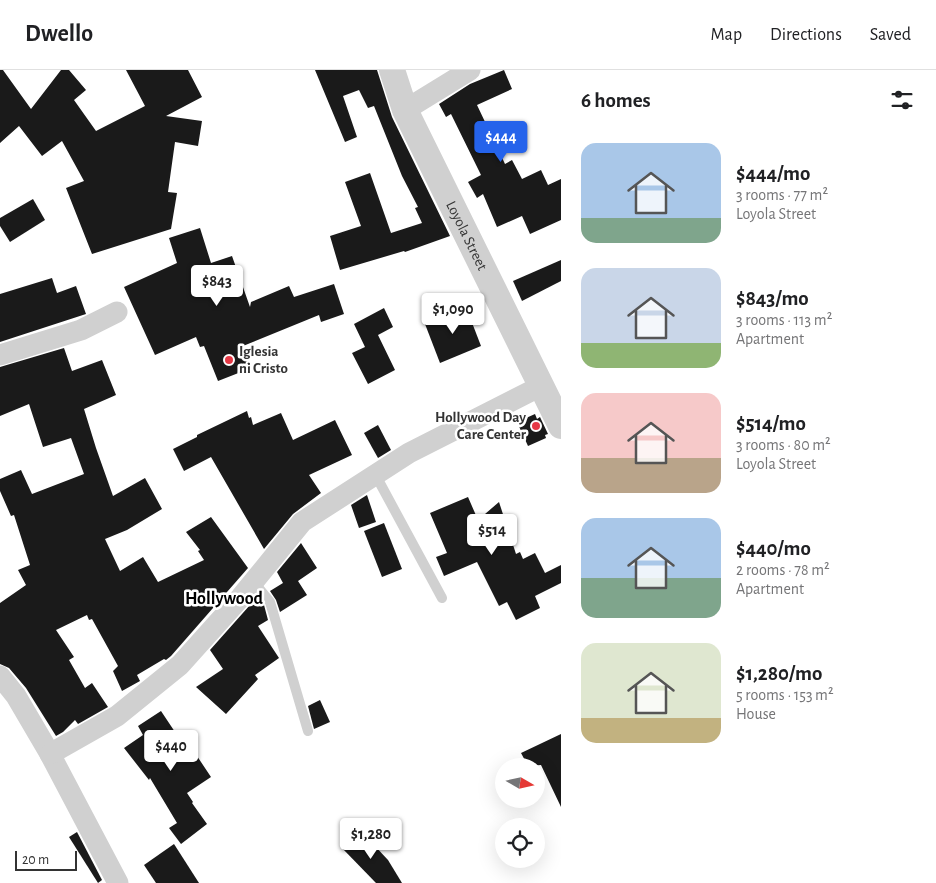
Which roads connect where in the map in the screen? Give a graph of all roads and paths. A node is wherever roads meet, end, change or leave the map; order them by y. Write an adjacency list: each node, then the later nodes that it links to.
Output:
1 (392, 70): 3 (street, Loyola Street)
2 (470, 70): 3 (street)
3 (405, 110): 6 (street, Loyola Street)
4 (117, 312): 5 (street)
5 (0, 356)
6 (541, 386): 7 (street, Loyola Street); 8 (street)
7 (561, 426)
8 (375, 474): 9 (street); 10 (lane)
9 (253, 582): 12 (lane); 13 (street)
10 (442, 598)
11 (0, 676): 13 (street)
12 (308, 731)
13 (50, 754): 14 (street)
14 (115, 882)

